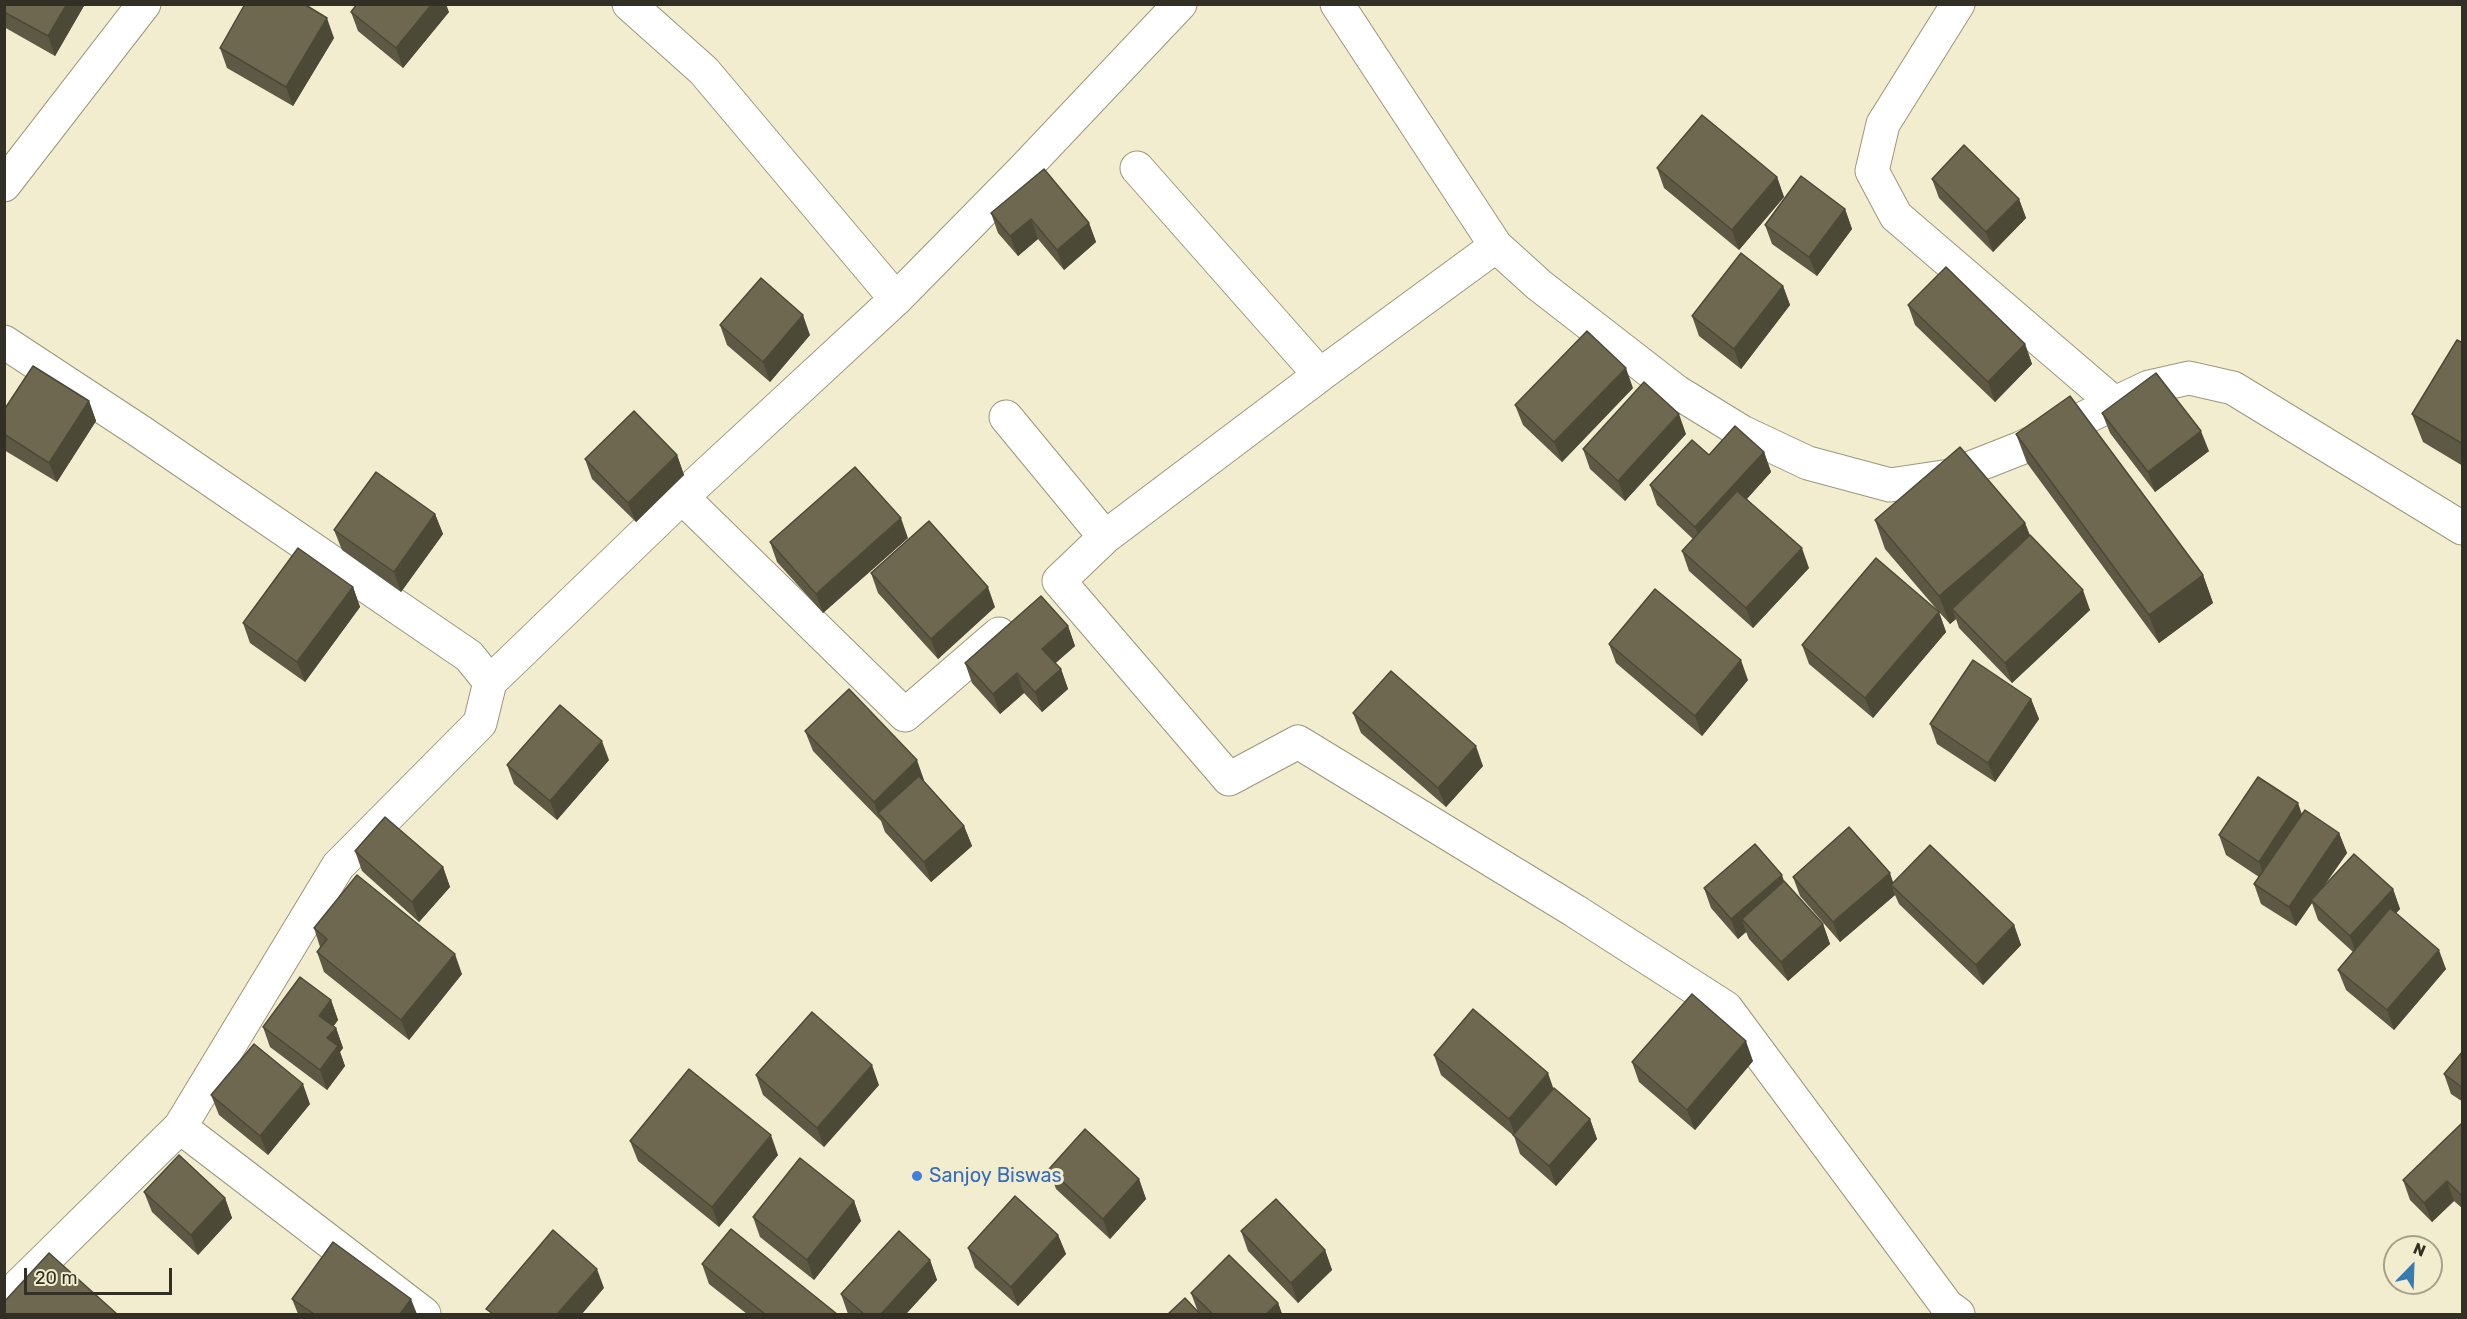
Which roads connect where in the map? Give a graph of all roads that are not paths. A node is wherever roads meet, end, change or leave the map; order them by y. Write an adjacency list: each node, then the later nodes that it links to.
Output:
1 (144, 4): 7 (street)
2 (629, 4): 9 (street)
3 (1180, 4): 9 (street)
4 (1337, 4): 8 (street)
5 (1958, 4): 12 (street)
6 (1137, 168): 11 (street)
7 (4, 185)
8 (1496, 246): 11 (street); 12 (street)
9 (896, 299): 14 (street)
10 (4, 342): 18 (street)
11 (1320, 375): 16 (street)
12 (2114, 404): 15 (street)
13 (1006, 417): 16 (street)
14 (682, 497): 17 (street); 18 (street)
15 (2463, 528)
16 (1105, 537): 17 (street)
17 (1059, 581): 22 (street)
18 (490, 682): 19 (street)
19 (180, 1127): 20 (street); 21 (street)
20 (4, 1300)
21 (424, 1314)
22 (1958, 1314)

